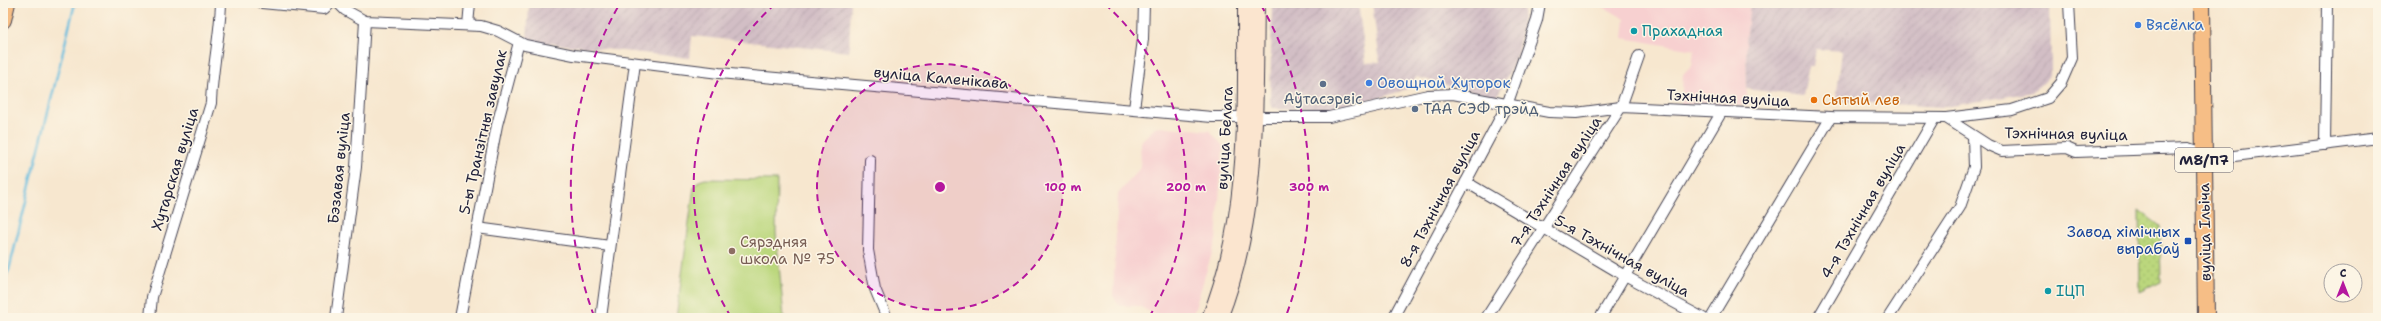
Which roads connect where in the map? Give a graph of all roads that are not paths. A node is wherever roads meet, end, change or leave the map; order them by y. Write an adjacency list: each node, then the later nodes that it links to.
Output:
1 (7, 3): 14 (main road)
2 (221, 3): 38 (street, Хутарская вуліца)
3 (262, 3): 4 (street)
4 (330, 3)
5 (338, 3): 15 (street, 5-ы Транзітны завулак)
6 (470, 3): 16 (street)
7 (1144, 3): 22 (street)
8 (1245, 3): 24 (street, вуліца Белага)
9 (1257, 3): 24 (street, вуліца Белага)
10 (1540, 3): 20 (street, 8-я Тэхнічная вуліца)
11 (2069, 3): 26 (street)
12 (2202, 3): 31 (main road, вуліца Ільіча / М8/П7)
13 (2327, 3): 30 (street)
14 (3, 20)
15 (365, 21): 16 (street, 5-ы Транзітны завулак); 39 (street, Бэзавая вуліца)
16 (468, 25): 17 (street, 5-ы Транзітны завулак)
17 (519, 42): 19 (street, 5-ы Транзітны завулак); 34 (street, 5-ы Транзітны завулак)
18 (1639, 56): 21 (street, 7-я Тэхнічная вуліца)
19 (635, 63): 22 (street, вуліца Каленікава); 36 (street)
20 (1507, 105): 21 (street, Тэхнічная вуліца); 24 (street, Тэхнічная вуліца); 33 (street, 8-я Тэхнічная вуліца)
21 (1621, 107): 23 (street, Тэхнічная вуліца); 35 (street, 7-я Тэхнічная вуліца)
22 (1134, 109): 24 (street, вуліца Каленікава)
23 (1721, 113): 25 (street, Тэхнічная вуліца); 37 (street)
24 (1250, 117): 43 (street, вуліца Белага); 44 (street, вуліца Белага)
25 (1830, 117): 27 (street, Тэхнічная вуліца); 49 (street)
26 (1946, 118): 27 (street, Тэхнічная вуліца); 28 (street, Тэхнічная вуліца)
27 (1934, 119): 50 (street, 4-я Тэхнічная вуліца)
28 (1973, 136): 31 (street, Тэхнічная вуліца); 51 (street)
29 (2378, 138): 30 (street, Тэхнічная вуліца)
30 (2325, 145): 31 (street, Тэхнічная вуліца)
31 (2204, 152): 52 (main road, вуліца Ільіча / М8/П7)
32 (870, 160): 42 (street)
33 (1466, 182): 35 (street, 5-я Тэхнічная вуліца); 45 (street, 8-я Тэхнічная вуліца)
34 (477, 228): 36 (street); 40 (street, 5-ы Транзітны завулак)
35 (1544, 229): 37 (street, 5-я Тэхнічная вуліца); 46 (street, 7-я Тэхнічная вуліца)
36 (610, 246): 41 (street)
37 (1625, 276): 47 (street); 48 (street, 5-я Тэхнічная вуліца)
38 (150, 318)
39 (336, 318)
40 (460, 318)
41 (601, 318)
42 (887, 318)
43 (1209, 318)
44 (1220, 318)
45 (1394, 318)
46 (1486, 318)
47 (1600, 318)
48 (1703, 318)
49 (1710, 318)
50 (1818, 318)
51 (1888, 318)
52 (2206, 318)

